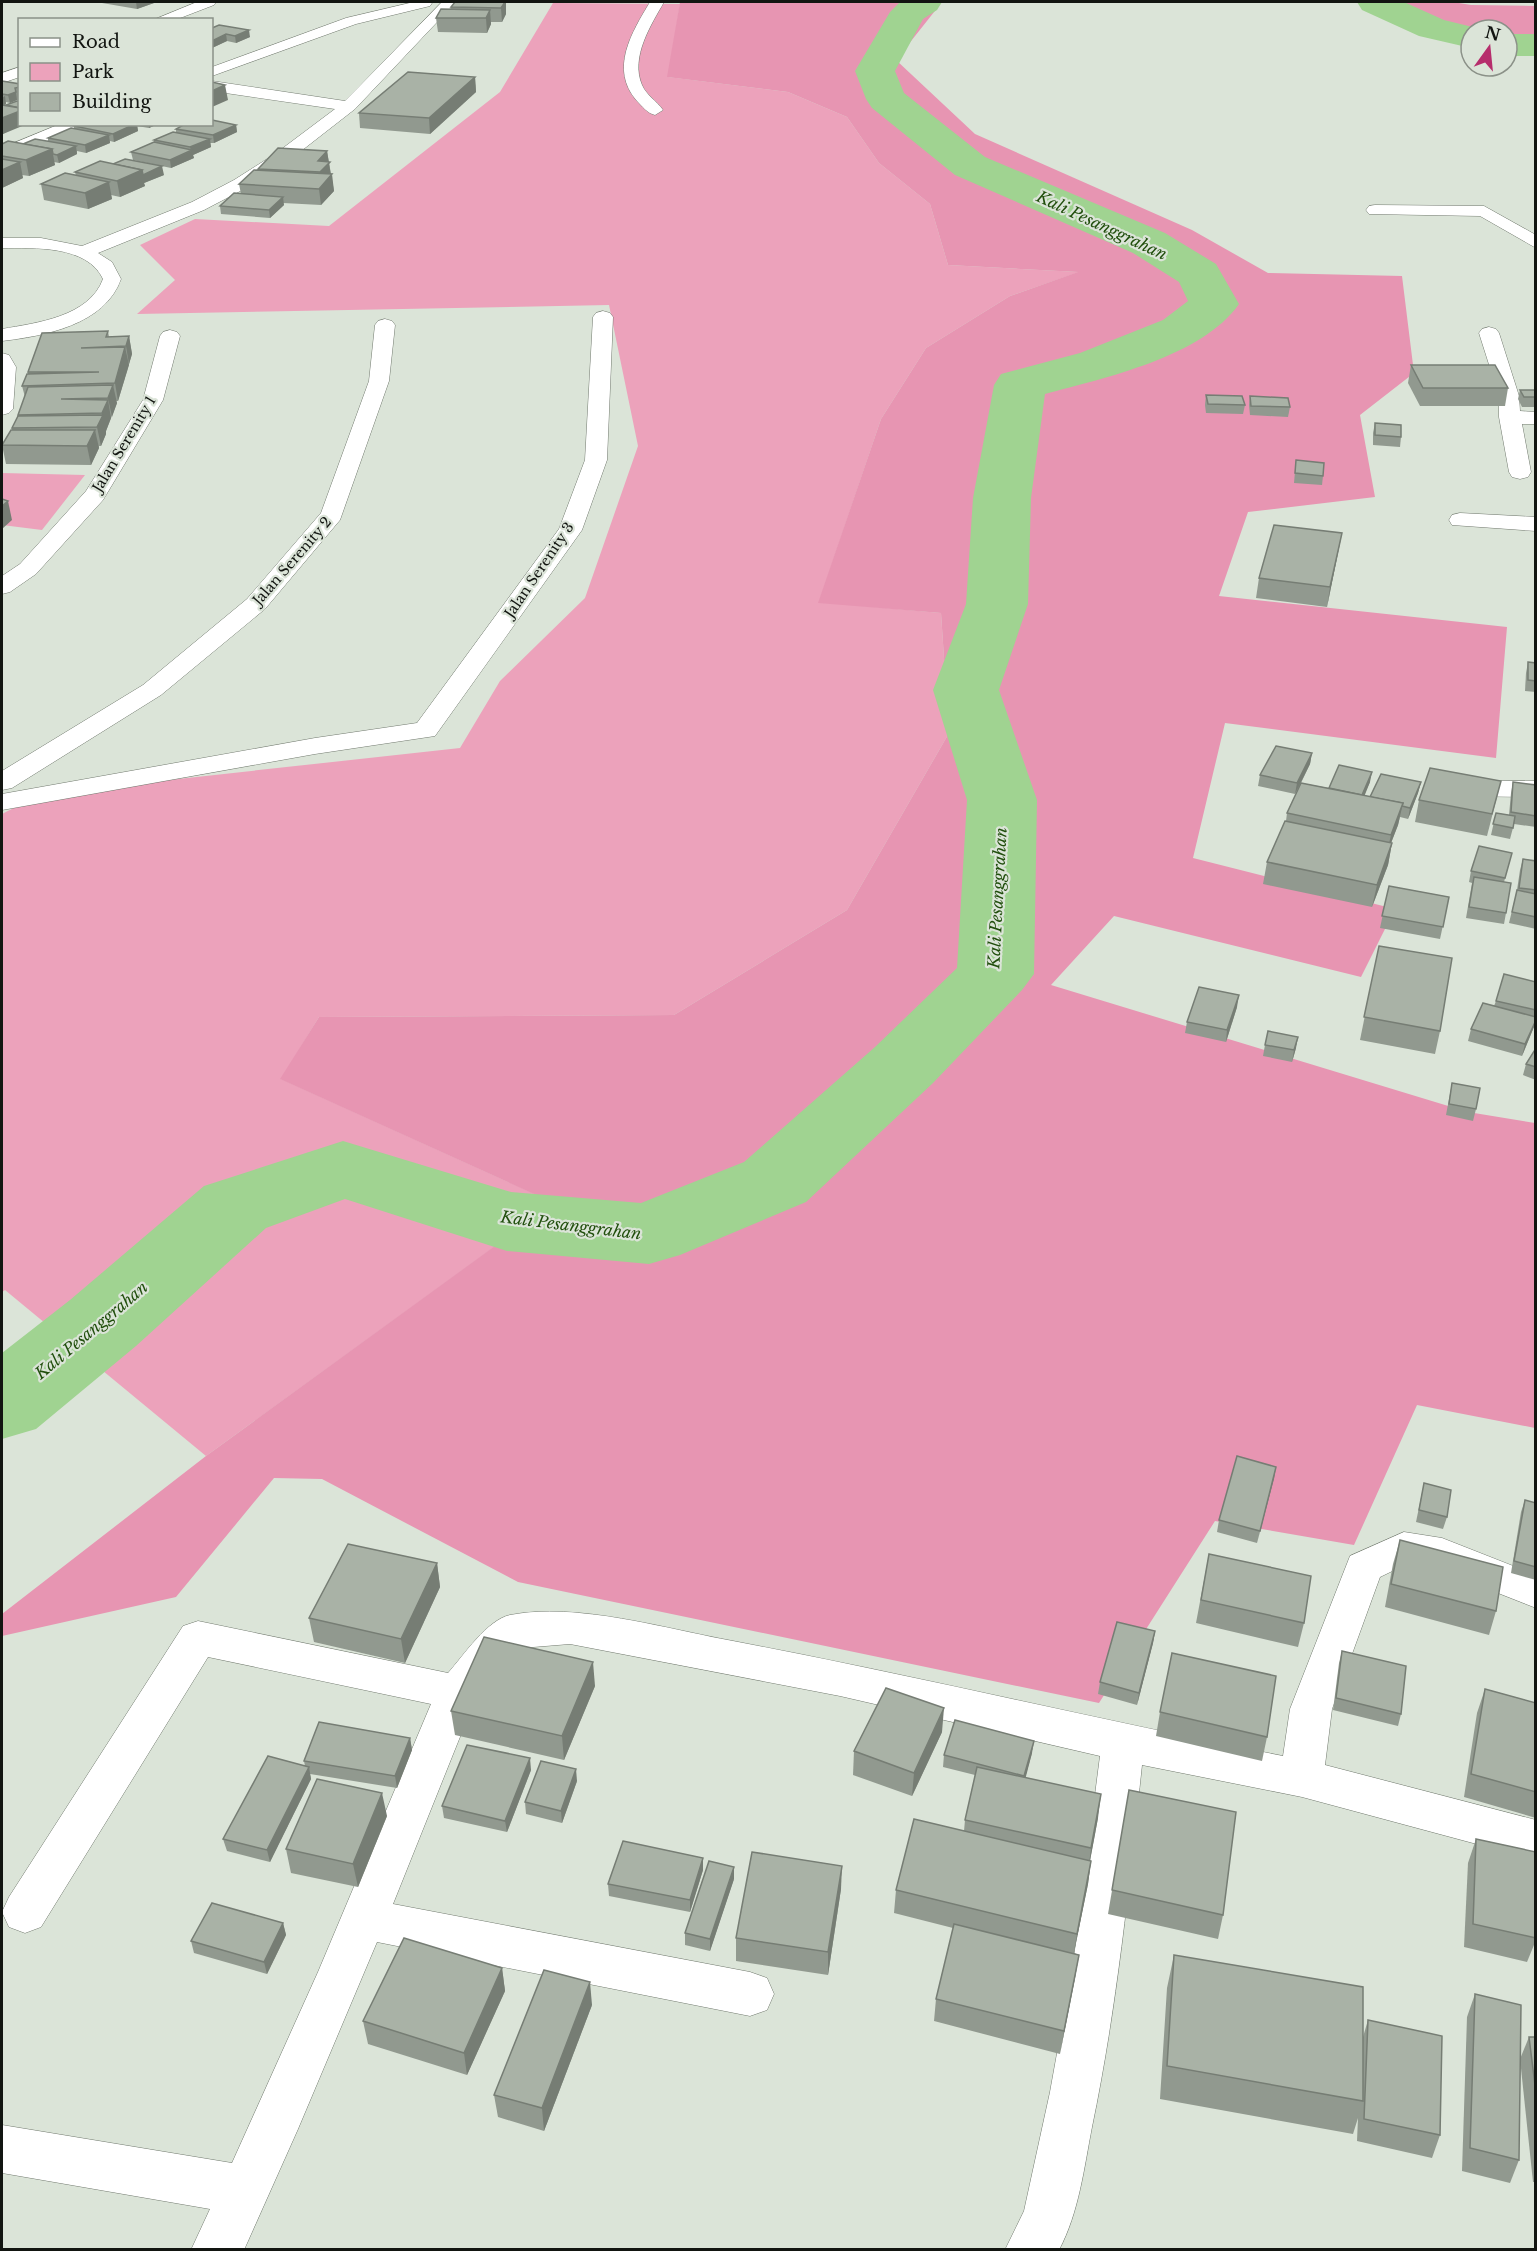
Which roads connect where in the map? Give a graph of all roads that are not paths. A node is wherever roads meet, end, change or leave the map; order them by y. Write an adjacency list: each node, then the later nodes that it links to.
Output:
1 (209, 2): 5 (street)
2 (426, 2): 6 (street); 8 (street)
3 (449, 2): 13 (street)
4 (657, 2): 14 (street)
5 (165, 18)
6 (400, 28)
7 (18, 72): 9 (street)
8 (213, 72)
9 (2, 78)
10 (213, 86): 12 (street)
11 (341, 87): 12 (street)
12 (324, 103): 13 (street); 15 (street)
13 (348, 106): 23 (street)
14 (655, 110)
15 (307, 116)
16 (71, 126): 17 (street)
17 (2, 154)
18 (181, 195): 22 (street)
19 (1375, 210): 21 (street)
20 (2, 243): 22 (street)
21 (1536, 243)
22 (60, 246): 23 (street)
23 (83, 252): 27 (street)
24 (603, 317): 40 (street, Jalan Serenity 3)
25 (385, 325): 37 (street, Jalan Serenity 2)
26 (1489, 333): 31 (street)
27 (2, 335)
28 (170, 336): 36 (street, Jalan Serenity 1)
29 (2, 359): 30 (street)
30 (2, 409)
31 (1510, 417): 32 (street); 33 (street)
32 (1536, 418)
33 (1520, 472)
34 (1460, 520): 35 (street)
35 (1536, 524)
36 (2, 587)
37 (2, 782)
38 (1445, 788): 39 (street)
39 (1536, 789)
40 (2, 802)
41 (1536, 1592): 44 (street)
42 (457, 1692): 43 (street); 46 (street); 47 (street)
43 (1123, 1743): 44 (street); 52 (street)
44 (1302, 1778): 45 (street)
45 (1536, 1840)
46 (25, 1912)
47 (365, 1919): 48 (street); 50 (street)
48 (750, 1994)
49 (2, 2149): 50 (street)
50 (246, 2190): 51 (street)
51 (217, 2250)
52 (1031, 2250)

